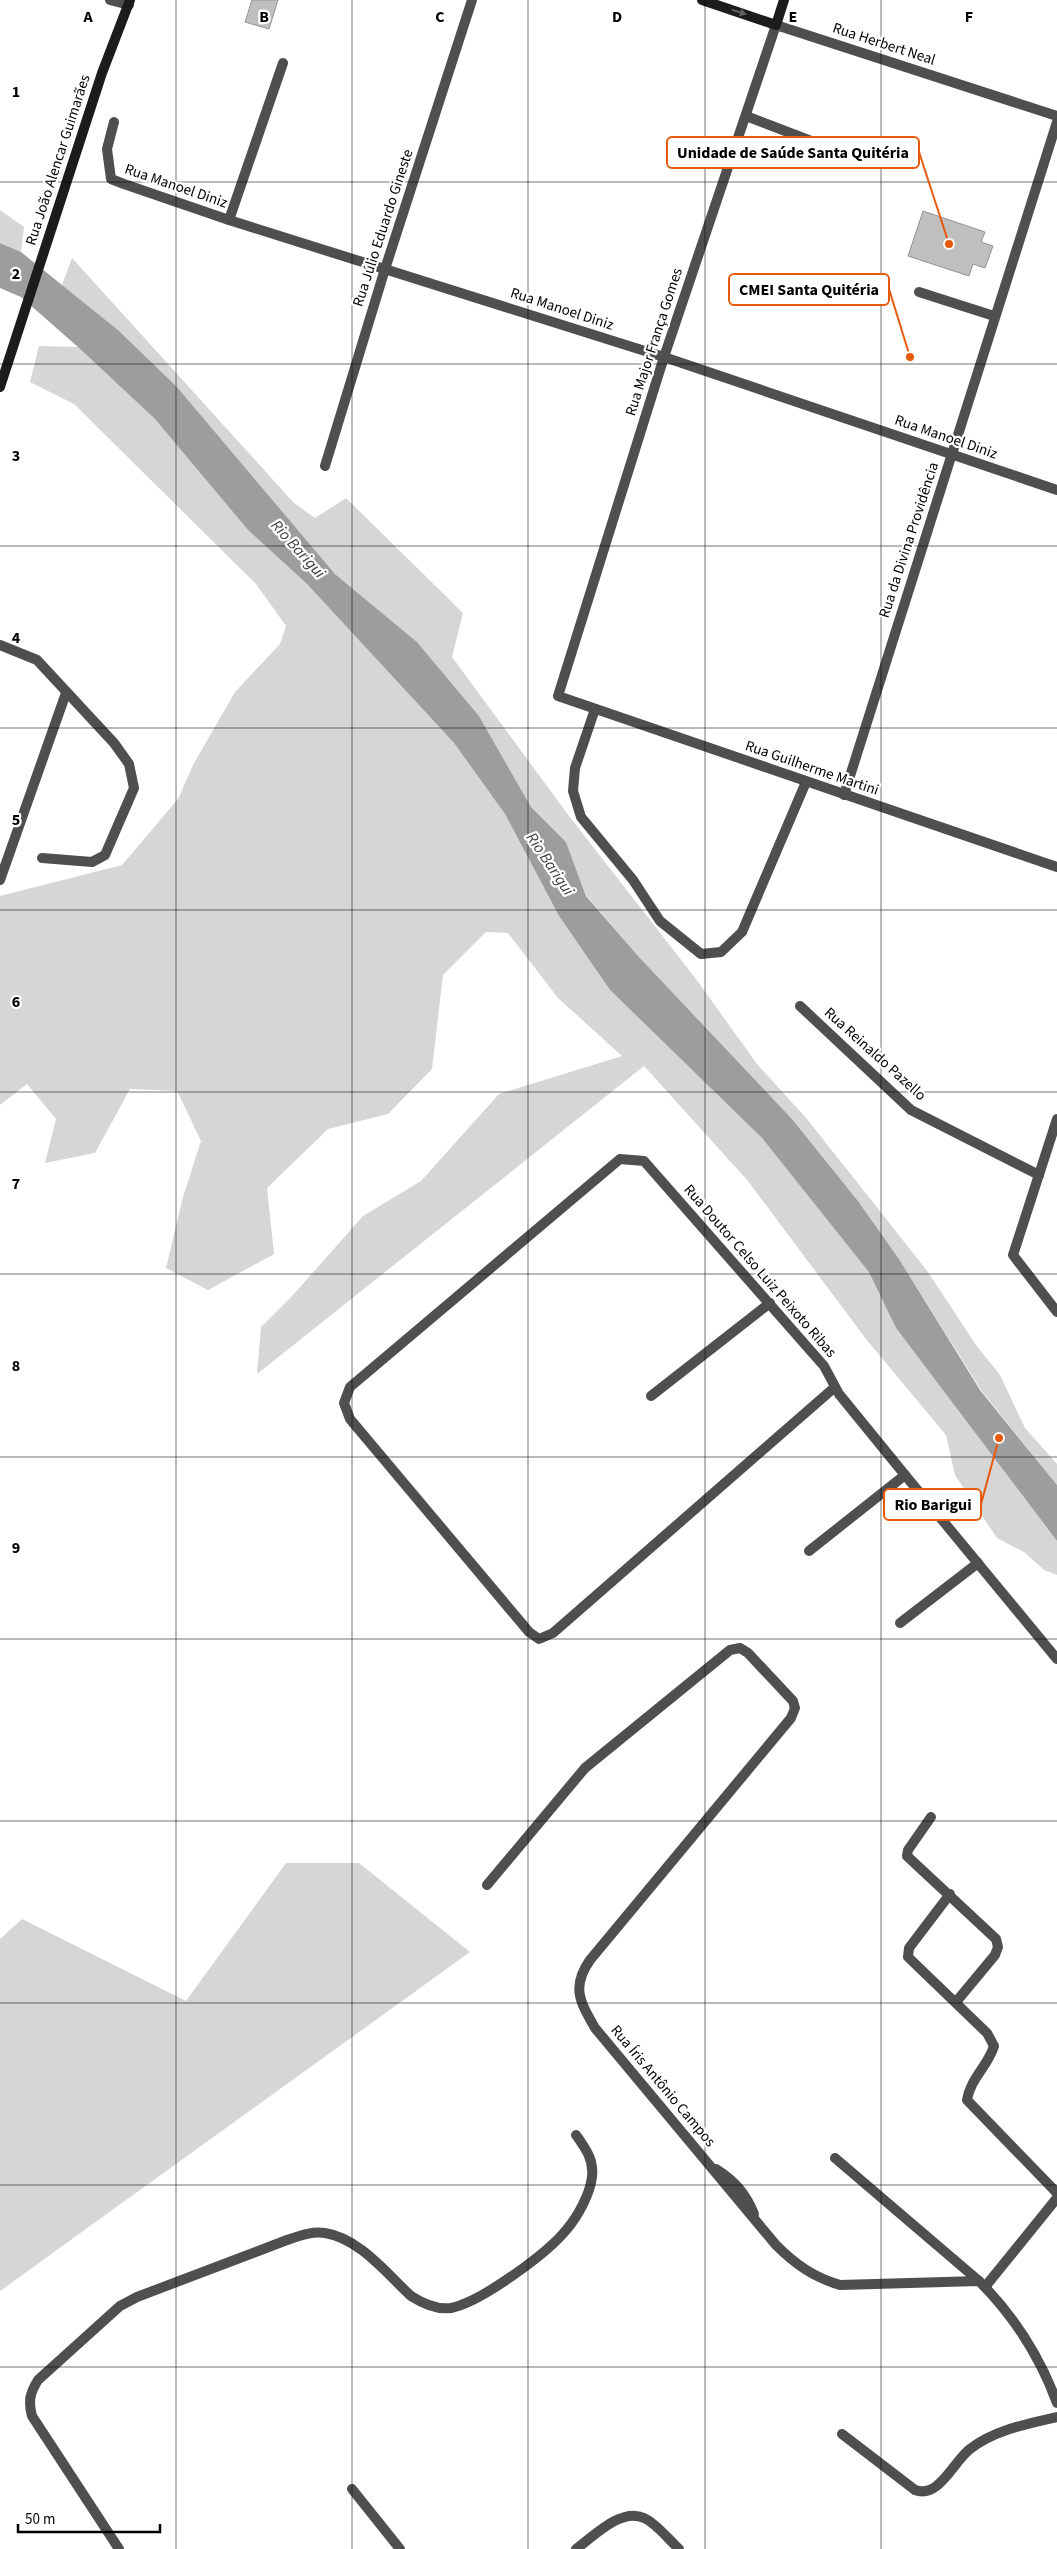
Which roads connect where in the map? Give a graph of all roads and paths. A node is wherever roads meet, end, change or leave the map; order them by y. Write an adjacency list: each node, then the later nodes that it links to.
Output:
1 (110, 0): 5 (street)
2 (472, 0): 14 (street, Rua Júlio Eduardo Gineste)
3 (702, 0): 6 (main road, Rua Herbert Neal, one-way to 6)
4 (784, 0): 6 (main road, Rua Major França Gomes)
5 (129, 3): 18 (main road, Rua João Alencar Guimarães)
6 (776, 25): 8 (street, Rua Major França Gomes); 9 (street, Rua Herbert Neal)
7 (284, 63): 13 (street)
8 (746, 116): 12 (street); 17 (street, Rua Major França Gomes)
9 (1057, 116)
10 (114, 122): 13 (street, Rua Manoel Diniz)
11 (1057, 122): 16 (street, Rua da Divina Providência)
12 (818, 144)
13 (229, 220): 14 (street, Rua Manoel Diniz)
14 (385, 268): 17 (street, Rua Manoel Diniz); 20 (street, Rua Júlio Eduardo Gineste)
15 (919, 292): 16 (street)
16 (994, 316): 19 (street, Rua da Divina Providência)
17 (664, 357): 19 (street, Rua Manoel Diniz); 24 (street, Rua Major França Gomes)
18 (0, 387)
19 (952, 455): 21 (street, Rua Manoel Diniz); 27 (street, Rua da Divina Providência)
20 (325, 466)
21 (1057, 490)
22 (0, 645): 23 (street)
23 (66, 693): 28 (street); 30 (street)
24 (558, 696): 25 (street, Rua Guilherme Martini)
25 (595, 709): 26 (street, Rua Guilherme Martini); 26 (street)
26 (806, 782): 27 (street, Rua Guilherme Martini)
27 (844, 795): 29 (street, Rua Guilherme Martini)
28 (42, 858)
29 (1057, 867)
30 (0, 880)
31 (800, 1006): 33 (street, Rua Reinaldo Pazello)
32 (1057, 1119): 33 (street)
33 (1038, 1175): 35 (street)
34 (770, 1303): 36 (street, Rua Doutor Celso Luiz Peixoto Ribas); 36 (street, Rua Doutor Celso Luiz Peixoto Ribas); 37 (street)
35 (1057, 1312)
36 (835, 1387): 38 (street, Rua Doutor Celso Luiz Peixoto Ribas)
37 (651, 1396)
38 (905, 1475): 39 (street); 40 (street, Rua Doutor Celso Luiz Peixoto Ribas)
39 (809, 1551)
40 (978, 1563): 41 (street); 42 (street, Rua Doutor Celso Luiz Peixoto Ribas)
41 (900, 1623)
42 (1057, 1659)
43 (931, 1817): 45 (street)
44 (487, 1885): 51 (street, Rua Íris Antônio Campos)
45 (950, 1894): 46 (street); 46 (street)
46 (956, 2002): 49 (street)
47 (576, 2135): 56 (street)
48 (836, 2158): 51 (street)
49 (1057, 2193)
50 (1057, 2198): 51 (street)
51 (982, 2284): 52 (street)
52 (1057, 2403)
53 (1057, 2417): 54 (street)
54 (842, 2434)
55 (352, 2489): 57 (street)
56 (119, 2549)
57 (400, 2549)
58 (576, 2549): 59 (street)
59 (678, 2549)

